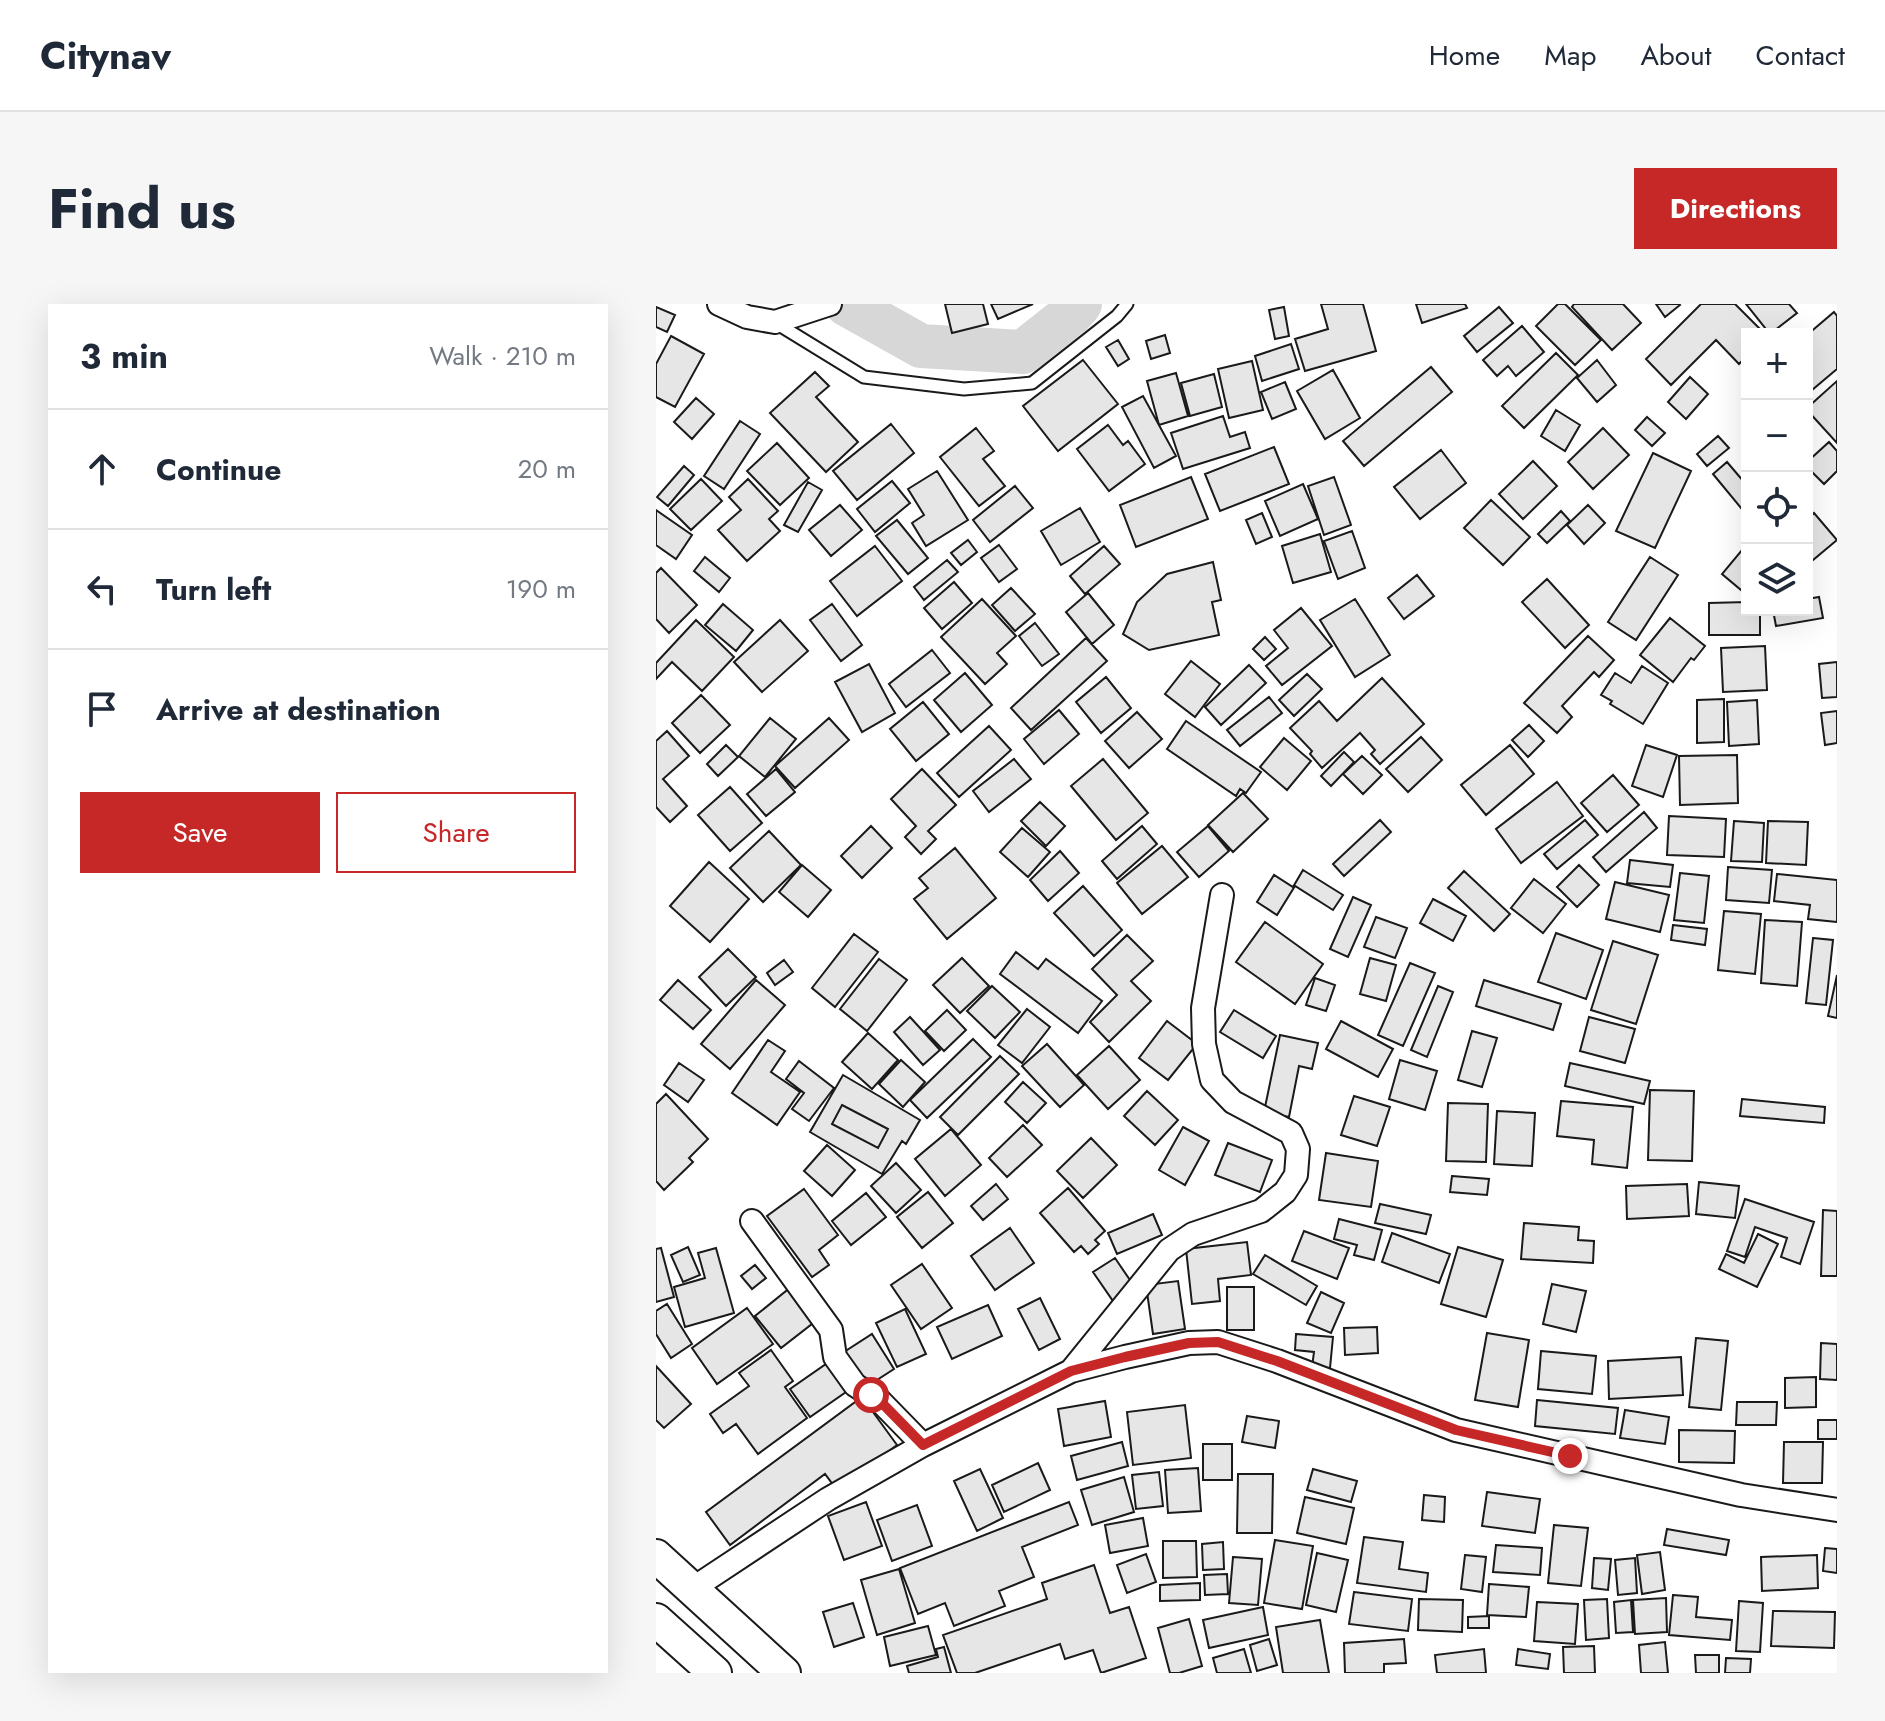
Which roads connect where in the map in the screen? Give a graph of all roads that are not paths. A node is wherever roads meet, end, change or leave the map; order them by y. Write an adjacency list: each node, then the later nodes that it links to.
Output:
1 (719, 304): 4 (street)
2 (830, 304): 4 (street)
3 (1127, 304): 4 (lane)
4 (775, 322)
5 (1222, 895): 7 (street)
6 (752, 1221): 8 (street)
7 (1071, 1371): 8 (street); 9 (street)
8 (923, 1445): 11 (street)
9 (1837, 1510)
10 (657, 1559): 11 (street)
11 (692, 1589): 14 (street)
12 (656, 1620): 13 (street)
13 (715, 1673)
14 (784, 1673)

